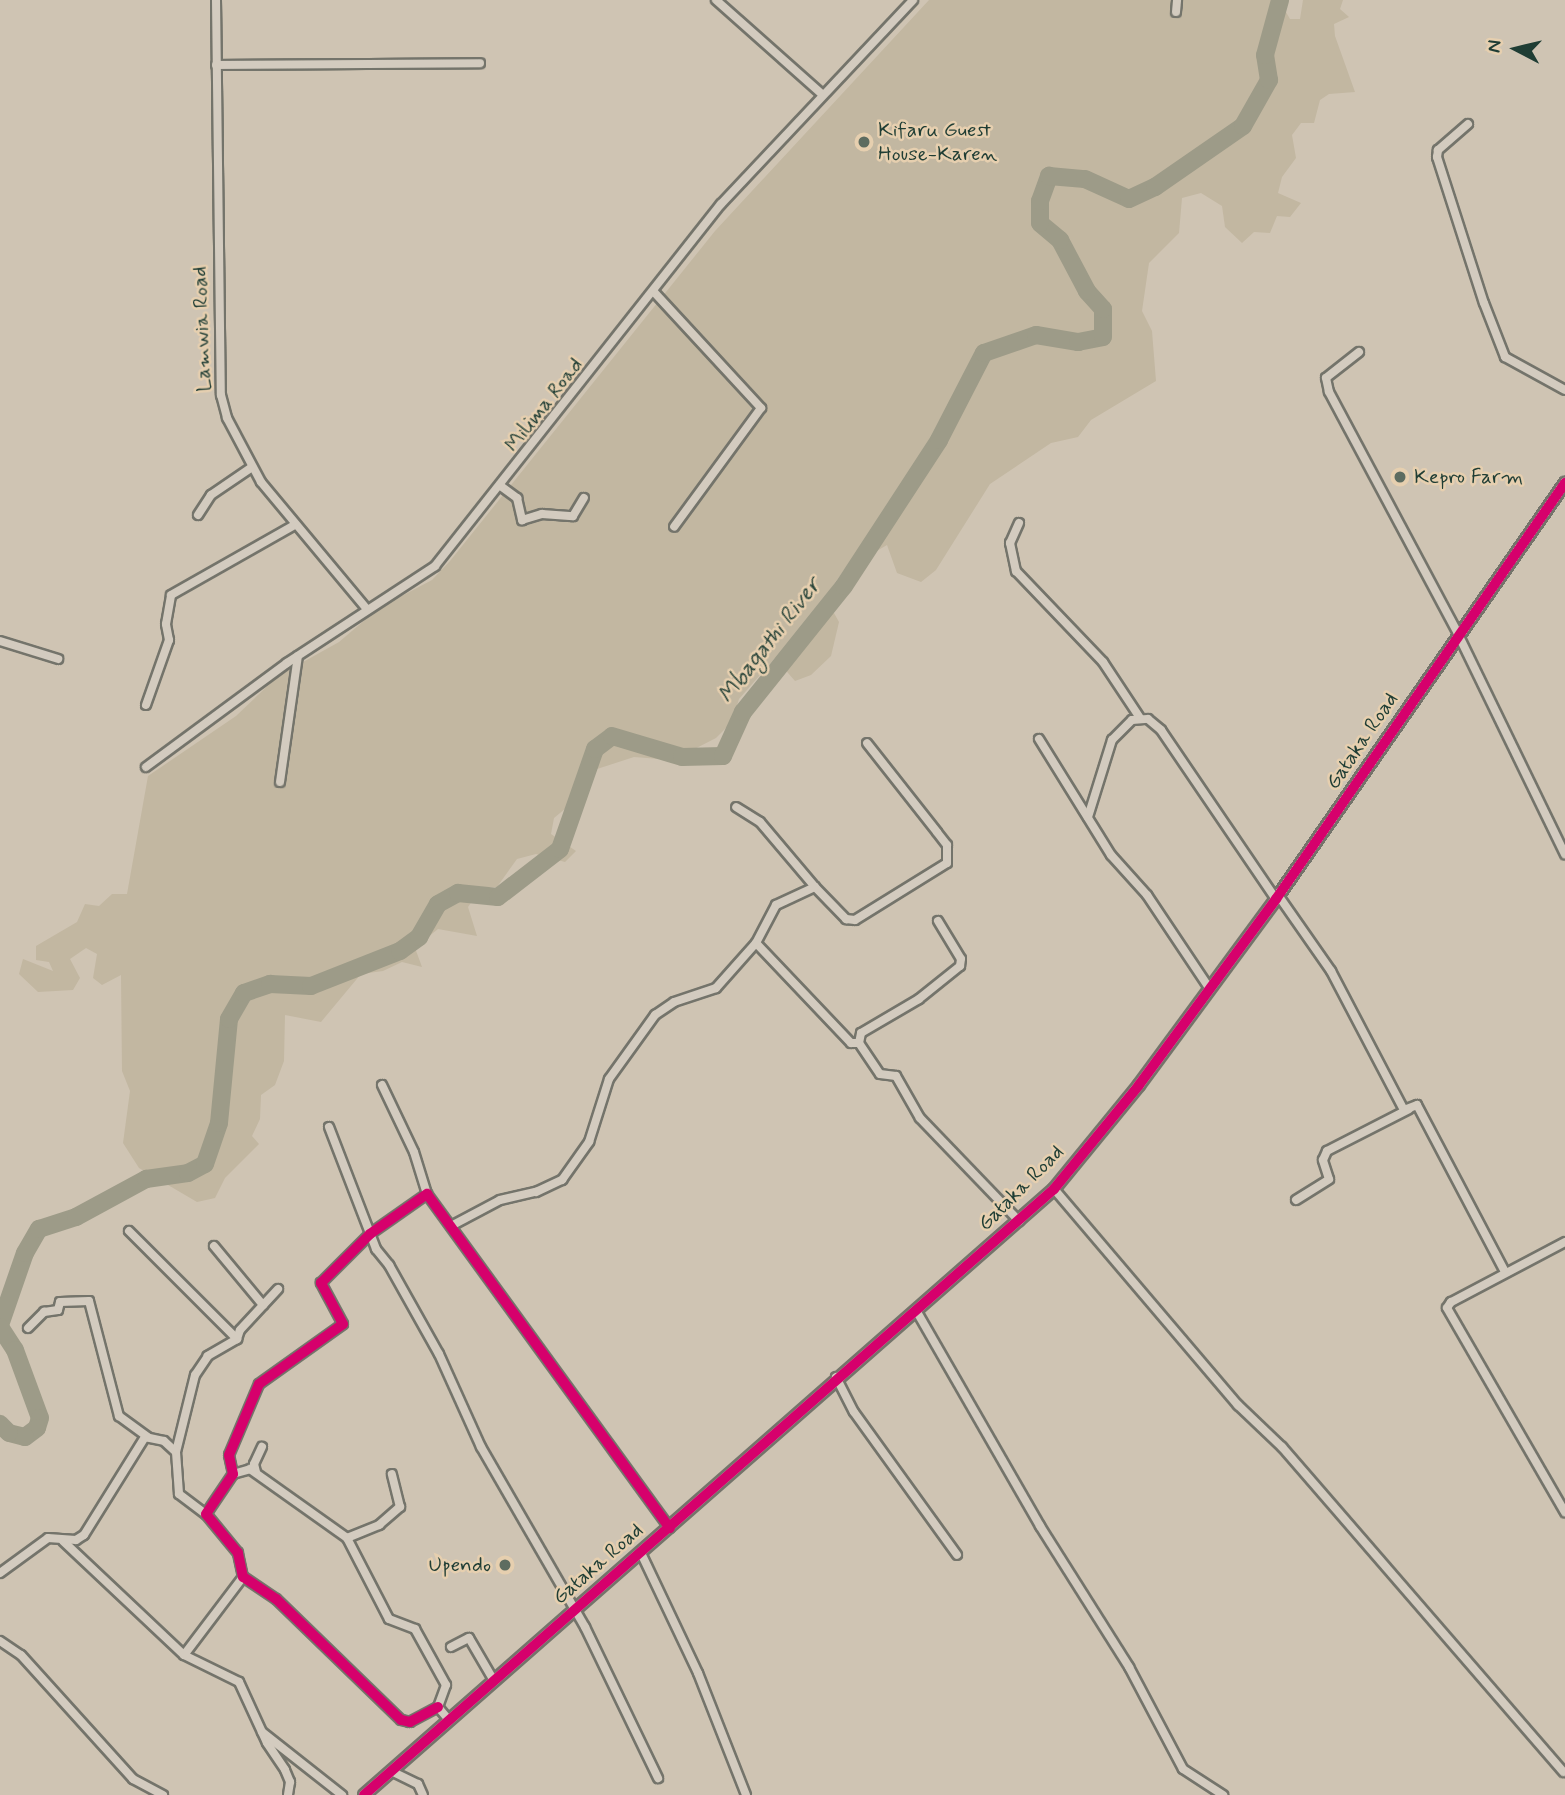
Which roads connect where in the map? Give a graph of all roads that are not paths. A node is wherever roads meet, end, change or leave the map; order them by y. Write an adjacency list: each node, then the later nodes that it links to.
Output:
1 (216, 0): 7 (street, Lamwia Road)
2 (716, 0): 8 (street)
3 (913, 0): 8 (street, Milima Road)
4 (1177, 0): 5 (street)
5 (1175, 12)
6 (480, 63): 7 (street)
7 (216, 65): 13 (street, Lamwia Road)
8 (822, 94): 10 (street, Milima Road)
9 (1468, 124): 12 (street)
10 (654, 292): 15 (street, Milima Road); 20 (street)
11 (1359, 352): 22 (street)
12 (1565, 390)
13 (253, 467): 17 (street); 19 (street, Lamwia Road)
14 (1565, 483): 22 (street, Gataka Road)
15 (502, 487): 16 (street); 21 (street, Milima Road)
16 (584, 498)
17 (198, 515)
18 (1020, 523): 27 (street)
19 (293, 526): 21 (street, Lamwia Road); 26 (street)
20 (674, 527)
21 (367, 609): 24 (street, Milima Road)
22 (1458, 634): 34 (street); 36 (street, Gataka Road)
23 (0, 641): 25 (street)
24 (298, 656): 30 (street, Milima Road); 31 (street)
25 (58, 659)
26 (146, 705)
27 (1140, 718): 33 (street); 36 (street)
28 (1039, 739): 33 (street)
29 (867, 743): 35 (street)
30 (146, 767)
31 (280, 782)
32 (736, 807): 35 (street)
33 (1088, 817): 39 (street)
34 (1565, 854)
35 (815, 887): 38 (street)
36 (1277, 897): 39 (street, Gataka Road); 42 (street)
37 (939, 921): 40 (street)
38 (756, 943): 40 (street); 48 (street)
39 (1209, 989): 44 (street, Gataka Road)
40 (859, 1043): 47 (street)
41 (382, 1085): 45 (street)
42 (1417, 1105): 46 (street); 53 (street)
43 (329, 1127): 50 (street)
44 (1054, 1189): 47 (street, Gataka Road); 84 (street)
45 (427, 1194): 48 (street); 50 (street)
46 (1296, 1200)
47 (1019, 1221): 56 (street, Gataka Road)
48 (451, 1226): 68 (street)
49 (129, 1231): 58 (street)
50 (370, 1234): 63 (street); 75 (street)
51 (1565, 1242): 53 (street)
52 (214, 1246): 55 (street)
53 (1505, 1272): 66 (street)
54 (278, 1289): 55 (street)
55 (263, 1305): 58 (street)
56 (917, 1312): 59 (street, Gataka Road); 92 (street)
57 (27, 1328): 60 (street)
58 (237, 1339): 62 (street)
59 (836, 1377): 68 (street, Gataka Road); 72 (street)
60 (148, 1437): 62 (street); 70 (street)
61 (262, 1447): 65 (street)
62 (176, 1452): 67 (street)
63 (233, 1474): 65 (street); 67 (street)
64 (392, 1474): 69 (street)
65 (272, 1484): 69 (street)
66 (1565, 1512)
67 (206, 1514): 74 (street)
68 (670, 1528): 71 (street, Gataka Road)
69 (347, 1538): 80 (street)
70 (63, 1541): 73 (street); 78 (street)
71 (641, 1553): 75 (street, Gataka Road); 91 (street)
72 (957, 1555)
73 (0, 1573)
74 (243, 1577): 78 (street); 80 (street)
75 (574, 1611): 79 (street, Gataka Road); 85 (street)
76 (0, 1641): 86 (street)
77 (451, 1647): 79 (street)
78 (184, 1655): 82 (street)
79 (493, 1679): 81 (street, Gataka Road)
80 (438, 1707): 81 (street)
81 (448, 1719): 83 (street, Gataka Road)
82 (261, 1731): 87 (street); 88 (street)
83 (391, 1771): 89 (street, Gataka Road); 90 (street)
84 (1564, 1772)
85 (658, 1778)
86 (163, 1795)
87 (288, 1795)
88 (342, 1795)
89 (364, 1795)
90 (423, 1795)
91 (746, 1795)
92 (1223, 1795)

